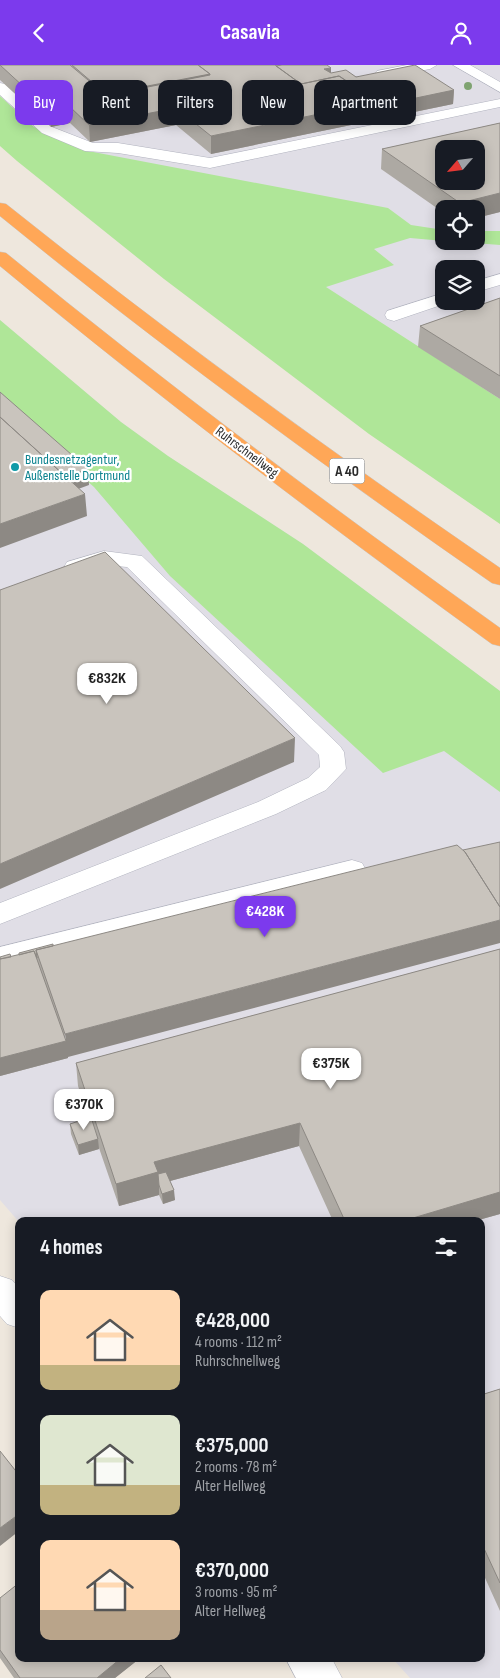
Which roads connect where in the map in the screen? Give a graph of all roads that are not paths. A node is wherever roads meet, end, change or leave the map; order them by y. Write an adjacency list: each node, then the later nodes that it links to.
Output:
1 (430, 65): 3 (street)
2 (460, 65): 5 (street)
3 (370, 77)
4 (0, 87): 6 (street)
5 (500, 88)
6 (500, 103)
7 (0, 208): 14 (highway, A 40)
8 (0, 257): 15 (highway, Ruhrschnellweg)
9 (500, 279): 10 (street)
10 (485, 284)
11 (435, 301): 12 (street)
12 (394, 315)
13 (57, 572): 17 (street)
14 (500, 578)
15 (500, 639)
16 (352, 870): 18 (street)
17 (0, 914)
18 (0, 958)
19 (0, 1291): 20 (street)
20 (15, 1308)
21 (309, 1662): 22 (street)
22 (322, 1678)

